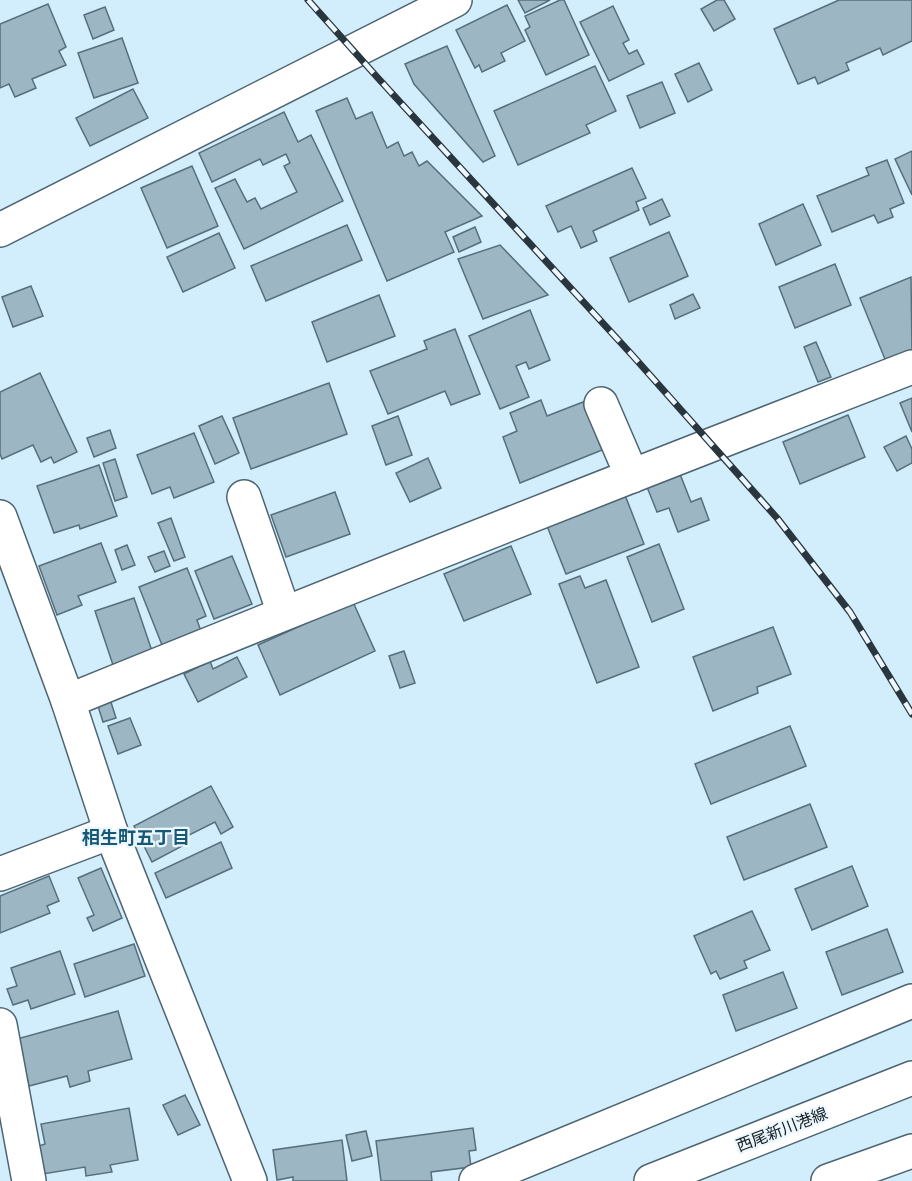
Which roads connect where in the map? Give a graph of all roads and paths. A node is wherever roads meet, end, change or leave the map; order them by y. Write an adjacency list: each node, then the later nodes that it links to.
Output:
1 (455, 0): 2 (street)
2 (0, 230)
3 (912, 367): 5 (street)
4 (602, 404): 5 (street)
5 (632, 476): 8 (street)
6 (244, 497): 8 (street)
7 (0, 517): 9 (street)
8 (284, 613): 9 (street)
9 (68, 701): 10 (street)
10 (111, 832): 11 (street); 17 (street)
11 (0, 874)
12 (912, 1001): 18 (street)
13 (0, 1025): 16 (street)
14 (912, 1078): 19 (street, 西尾新川港線)
15 (912, 1151): 20 (street)
16 (29, 1181)
17 (250, 1181)
18 (476, 1181)
19 (651, 1181)
20 (828, 1181)

